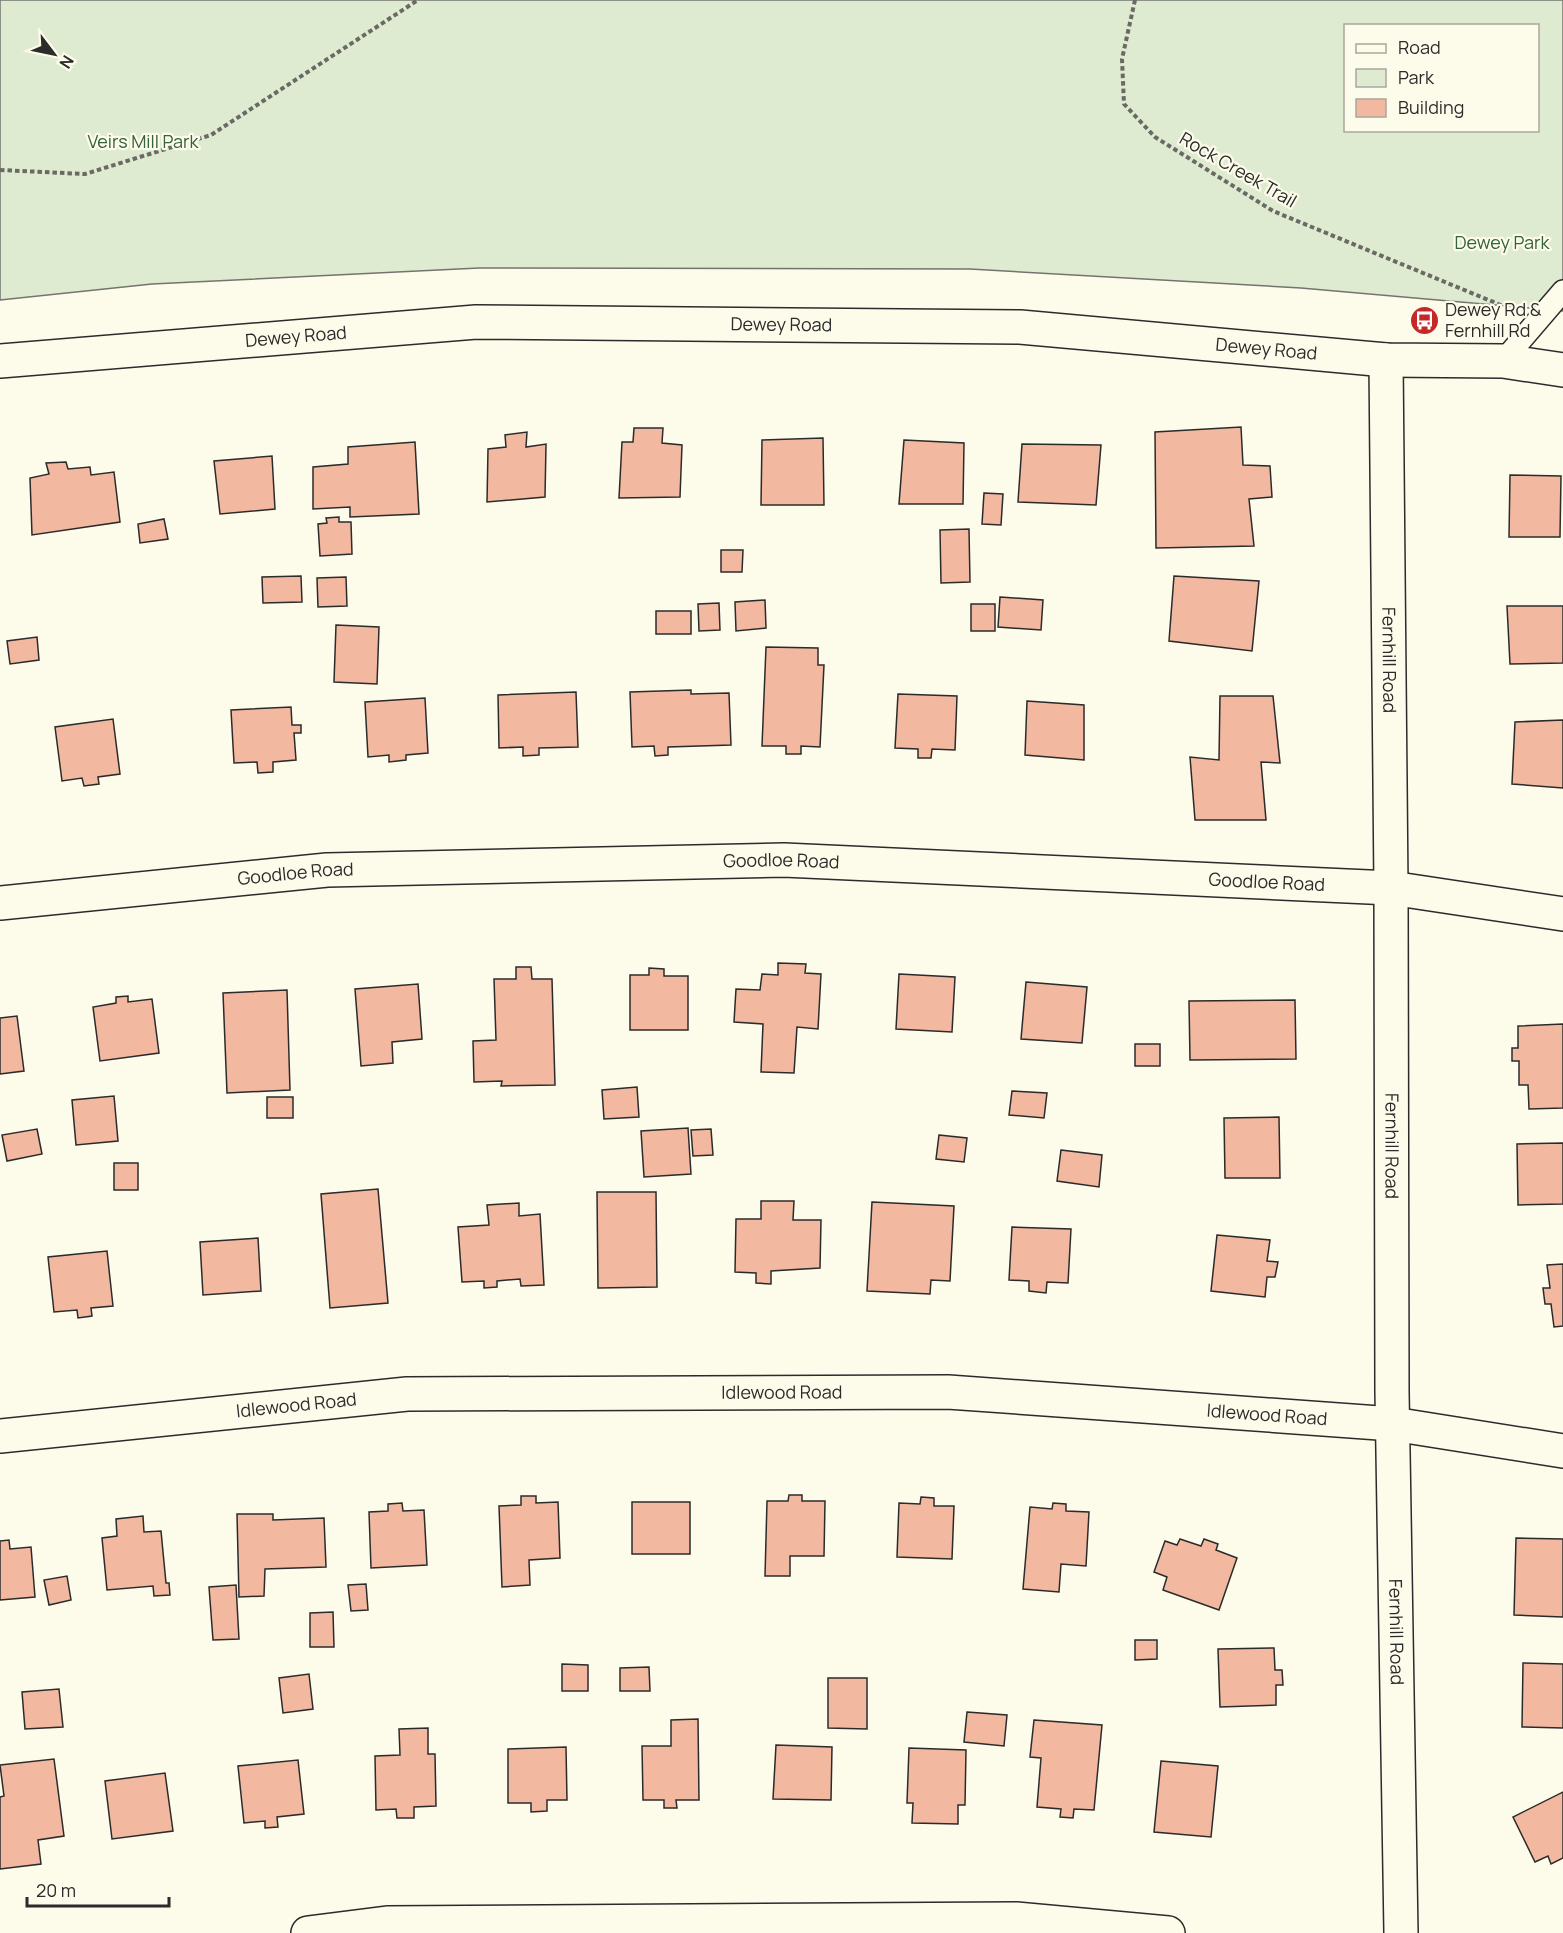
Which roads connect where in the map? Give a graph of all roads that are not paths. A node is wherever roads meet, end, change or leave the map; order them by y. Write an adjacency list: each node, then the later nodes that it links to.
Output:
1 (1563, 291): 4 (lane)
2 (1386, 360): 3 (street, Dewey Road); 4 (street, Dewey Road); 6 (street, Fernhill Road)
3 (0, 361)
4 (1503, 361): 5 (street, Dewey Road)
5 (1563, 370)
6 (1391, 888): 7 (street, Goodloe Road); 8 (street, Goodloe Road); 9 (street, Fernhill Road)
7 (0, 903)
8 (1563, 914)
9 (1393, 1425): 10 (street, Idlewood Road); 11 (street, Idlewood Road); 15 (street, Fernhill Road)
10 (0, 1436)
11 (1563, 1451)
12 (806, 1928): 13 (street); 14 (street)
13 (309, 1933)
14 (1168, 1933)
15 (1401, 1933)

